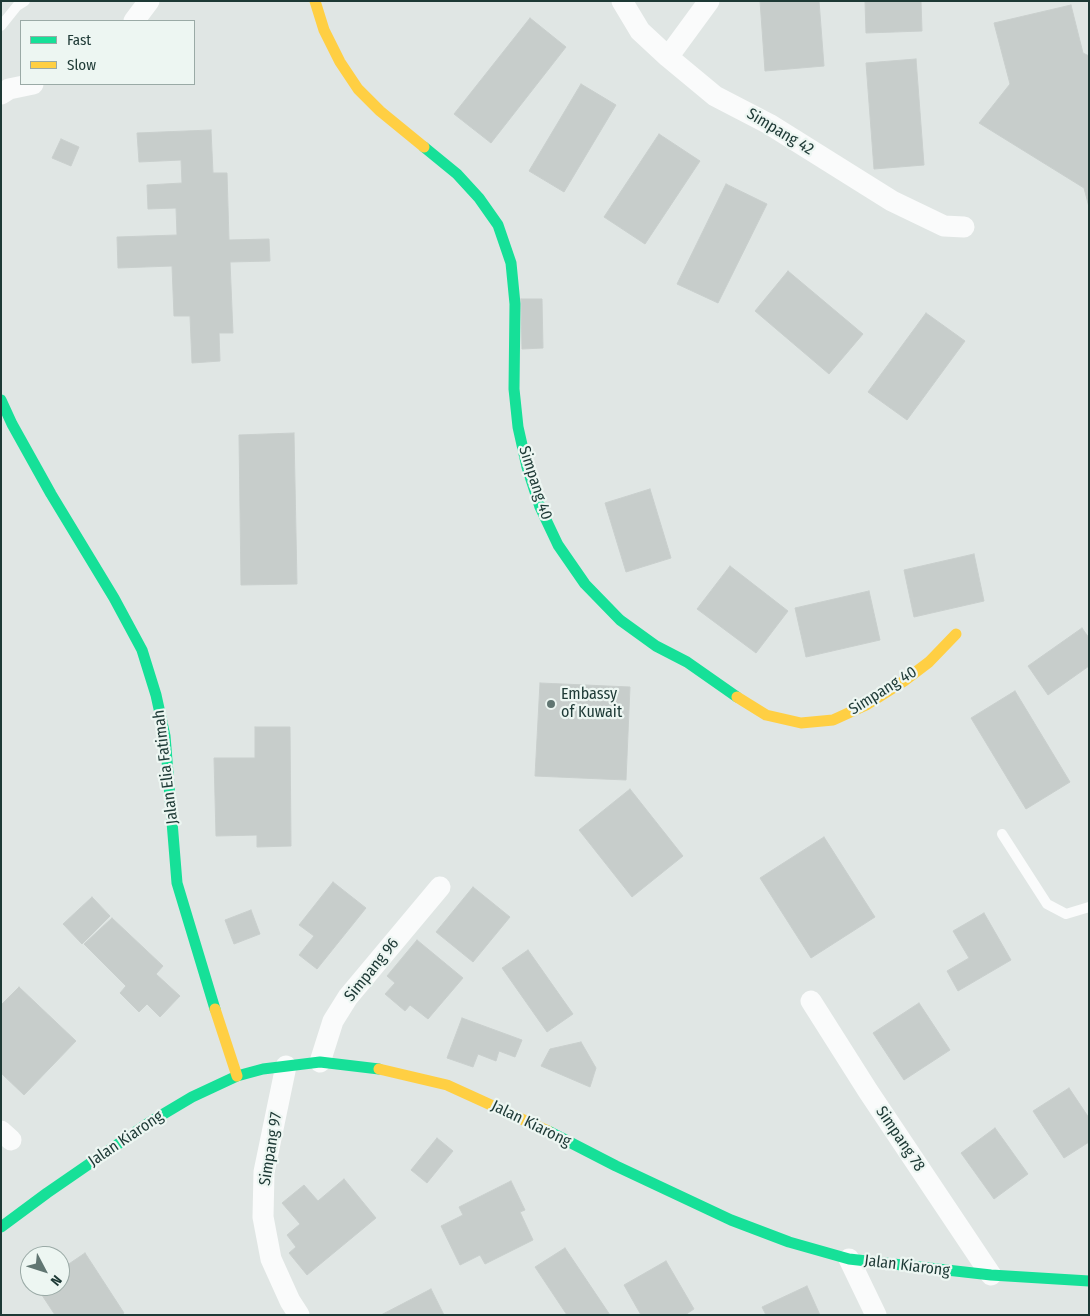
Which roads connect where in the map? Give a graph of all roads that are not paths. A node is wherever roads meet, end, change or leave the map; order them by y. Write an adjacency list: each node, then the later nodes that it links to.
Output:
1 (25, 1): 7 (lane)
2 (149, 1): 6 (street)
3 (315, 1): 13 (street, Simpang 40)
4 (622, 1): 8 (street, Simpang 42)
5 (709, 1): 8 (street)
6 (135, 20)
7 (1, 26)
8 (668, 57): 11 (street, Simpang 42)
9 (28, 85): 10 (street)
10 (1, 94)
11 (964, 227)
12 (1, 400): 20 (street, Jalan Elia Fatimah)
13 (956, 634)
14 (1002, 834): 16 (lane)
15 (440, 887): 18 (street, Simpang 96)
16 (1089, 907)
17 (811, 1001): 23 (street, Simpang 78)
18 (320, 1062): 19 (street, Jalan Kiarong); 22 (street, Jalan Kiarong)
19 (286, 1066): 20 (street, Jalan Kiarong); 25 (street, Simpang 97)
20 (237, 1076): 21 (street, Jalan Kiarong)
21 (1, 1227)
22 (849, 1259): 23 (street, Jalan Kiarong); 26 (street)
23 (991, 1275): 24 (street, Jalan Kiarong)
24 (1089, 1281)
25 (299, 1315)
26 (876, 1315)

